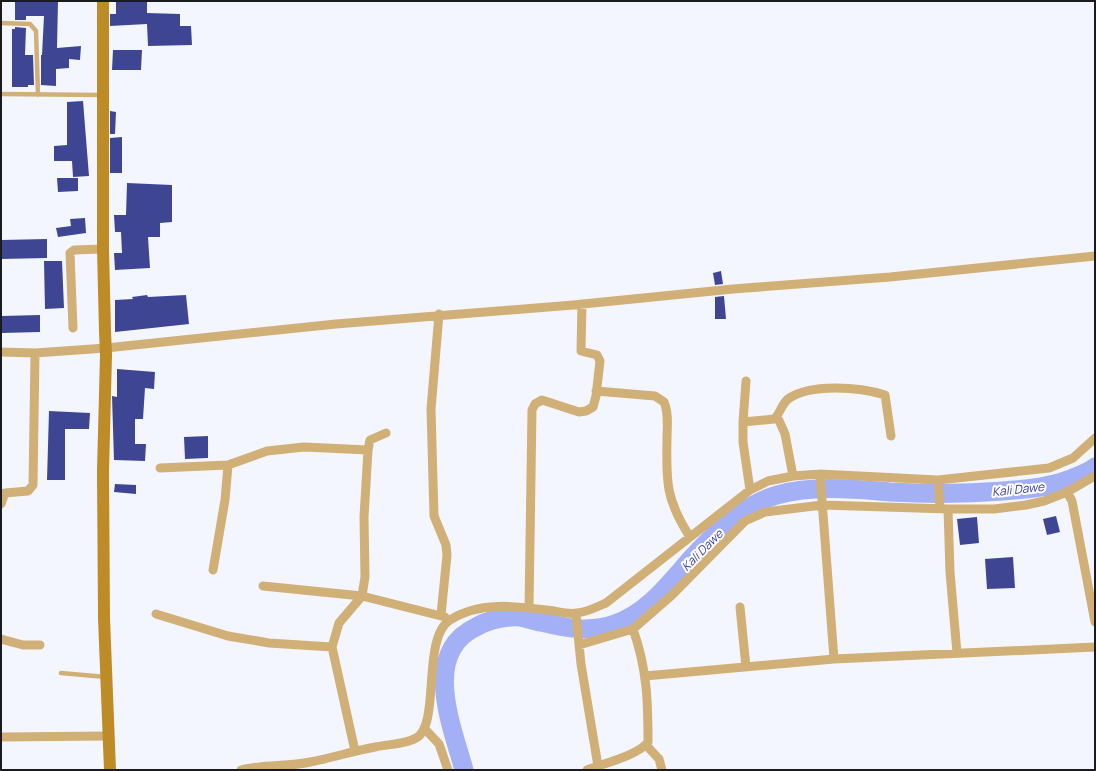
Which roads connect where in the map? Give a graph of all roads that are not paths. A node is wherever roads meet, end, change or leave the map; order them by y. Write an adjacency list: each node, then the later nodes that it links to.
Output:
1 (103, 1): 5 (main road)
2 (1, 23): 4 (lane)
3 (1, 94): 4 (lane)
4 (38, 95): 5 (lane)
5 (103, 95): 6 (main road)
6 (103, 249): 10 (street); 54 (main road, bridge)
7 (1095, 256): 8 (street)
8 (582, 304): 9 (street); 14 (street)
9 (439, 314): 12 (street); 40 (street)
10 (73, 328)
11 (1, 352): 12 (street)
12 (35, 353): 29 (street)
13 (746, 381): 16 (street)
14 (596, 391): 32 (street); 36 (street)
15 (777, 416): 16 (street); 18 (street); 23 (street)
16 (743, 422): 27 (street)
17 (386, 433): 20 (street)
18 (891, 436)
19 (1095, 438): 26 (street)
20 (368, 450): 21 (street); 35 (street)
21 (228, 465): 22 (street); 33 (street)
22 (160, 468)
23 (793, 476): 25 (street); 27 (street)
24 (1095, 476): 28 (street)
25 (820, 478): 26 (street); 30 (street)
26 (938, 480): 31 (street)
27 (750, 490): 32 (street)
28 (1067, 492): 31 (street); 42 (street)
29 (1, 504)
30 (822, 505): 31 (street); 43 (street); 50 (street)
31 (944, 508): 49 (street)
32 (690, 537): 39 (street)
33 (213, 570)
34 (264, 586): 35 (street)
35 (362, 596): 40 (street); 47 (street)
36 (529, 608): 39 (street); 41 (street)
37 (740, 608): 51 (street)
38 (156, 614): 47 (street)
39 (576, 614): 45 (street)
40 (441, 615): 41 (street)
41 (450, 620): 55 (street)
42 (1095, 622)
43 (633, 629): 45 (street); 53 (street)
44 (1, 639): 46 (street)
45 (579, 640): 60 (street)
46 (40, 645)
47 (332, 646): 59 (street)
48 (1095, 647): 49 (street)
49 (957, 653): 50 (street)
50 (834, 659): 51 (street)
51 (746, 667): 53 (street)
52 (61, 673): 54 (lane)
53 (645, 676): 58 (street)
54 (106, 677): 56 (main road)
55 (424, 728): 59 (street); 63 (street)
56 (108, 736): 57 (street); 61 (main road)
57 (1, 737)
58 (646, 745): 60 (street); 65 (street)
59 (355, 751): 62 (street)
60 (598, 766): 64 (street)
61 (110, 770)
62 (241, 770)
63 (448, 770)
64 (587, 770)
65 (662, 770)

